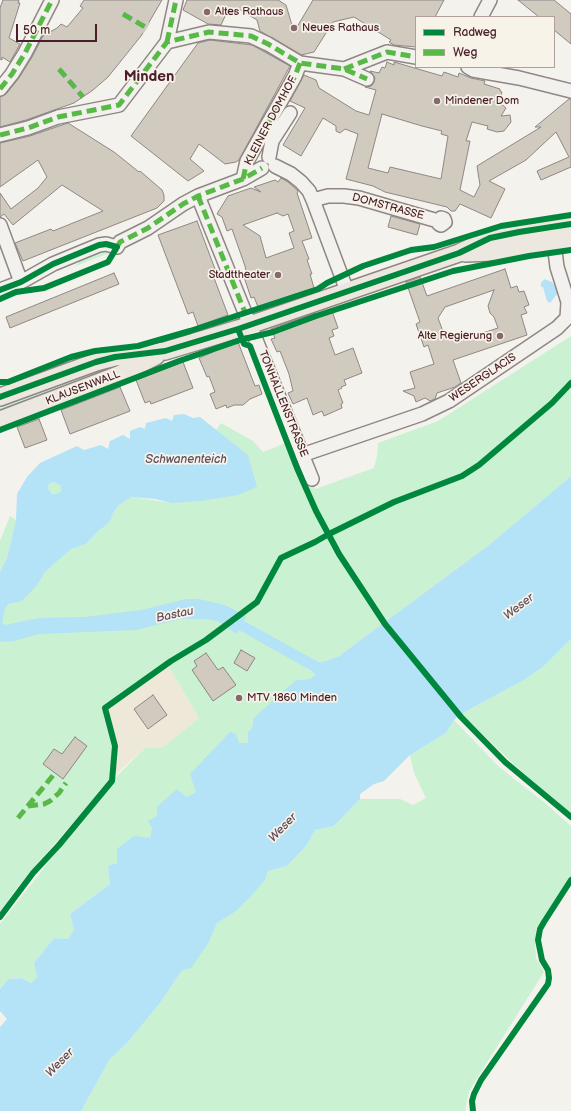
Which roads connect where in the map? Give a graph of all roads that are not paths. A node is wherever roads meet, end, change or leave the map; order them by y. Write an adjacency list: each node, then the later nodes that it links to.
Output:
1 (52, 0): 11 (street)
2 (176, 0): 5 (street)
3 (490, 0): 4 (street)
4 (482, 16)
5 (167, 42): 7 (street, KLEINER DOMHOF); 14 (street)
6 (415, 57): 9 (street, KLEINER DOMHOF)
7 (300, 63): 9 (street, KLEINER DOMHOF); 16 (street, KLEINER DOMHOF)
8 (470, 68): 12 (street)
9 (344, 69): 10 (street, KLEINER DOMHOF)
10 (367, 79)
11 (0, 89)
12 (570, 91)
13 (290, 113): 15 (street)
14 (0, 135)
15 (269, 163): 16 (street); 18 (street)
16 (243, 179): 17 (street)
17 (198, 196): 23 (street); 27 (street, TONHALLENSTRASSE)
18 (313, 200): 19 (street, DOMSTRASSE); 25 (street)
19 (438, 221)
20 (0, 226): 23 (street)
21 (560, 231): 22 (main road, KLAUSENWALL); 25 (main road, KLAUSENWALL); 33 (street, WESERGLACIS)
22 (571, 240)
23 (19, 287): 24 (street); 26 (street)
24 (0, 290)
25 (347, 291): 27 (main road, KLAUSENWALL)
26 (0, 299)
27 (251, 324): 28 (main road, KLAUSENWALL); 33 (street, TONHALLENSTRASSE)
28 (165, 351): 30 (main road, KLAUSENWALL); 32 (main road, KLAUSENWALL)
29 (0, 388): 30 (street)
30 (20, 390): 31 (main road, KLAUSENWALL)
31 (0, 398)
32 (0, 420)
33 (302, 455): 34 (street, TONHALLENSTRASSE)
34 (312, 479)

